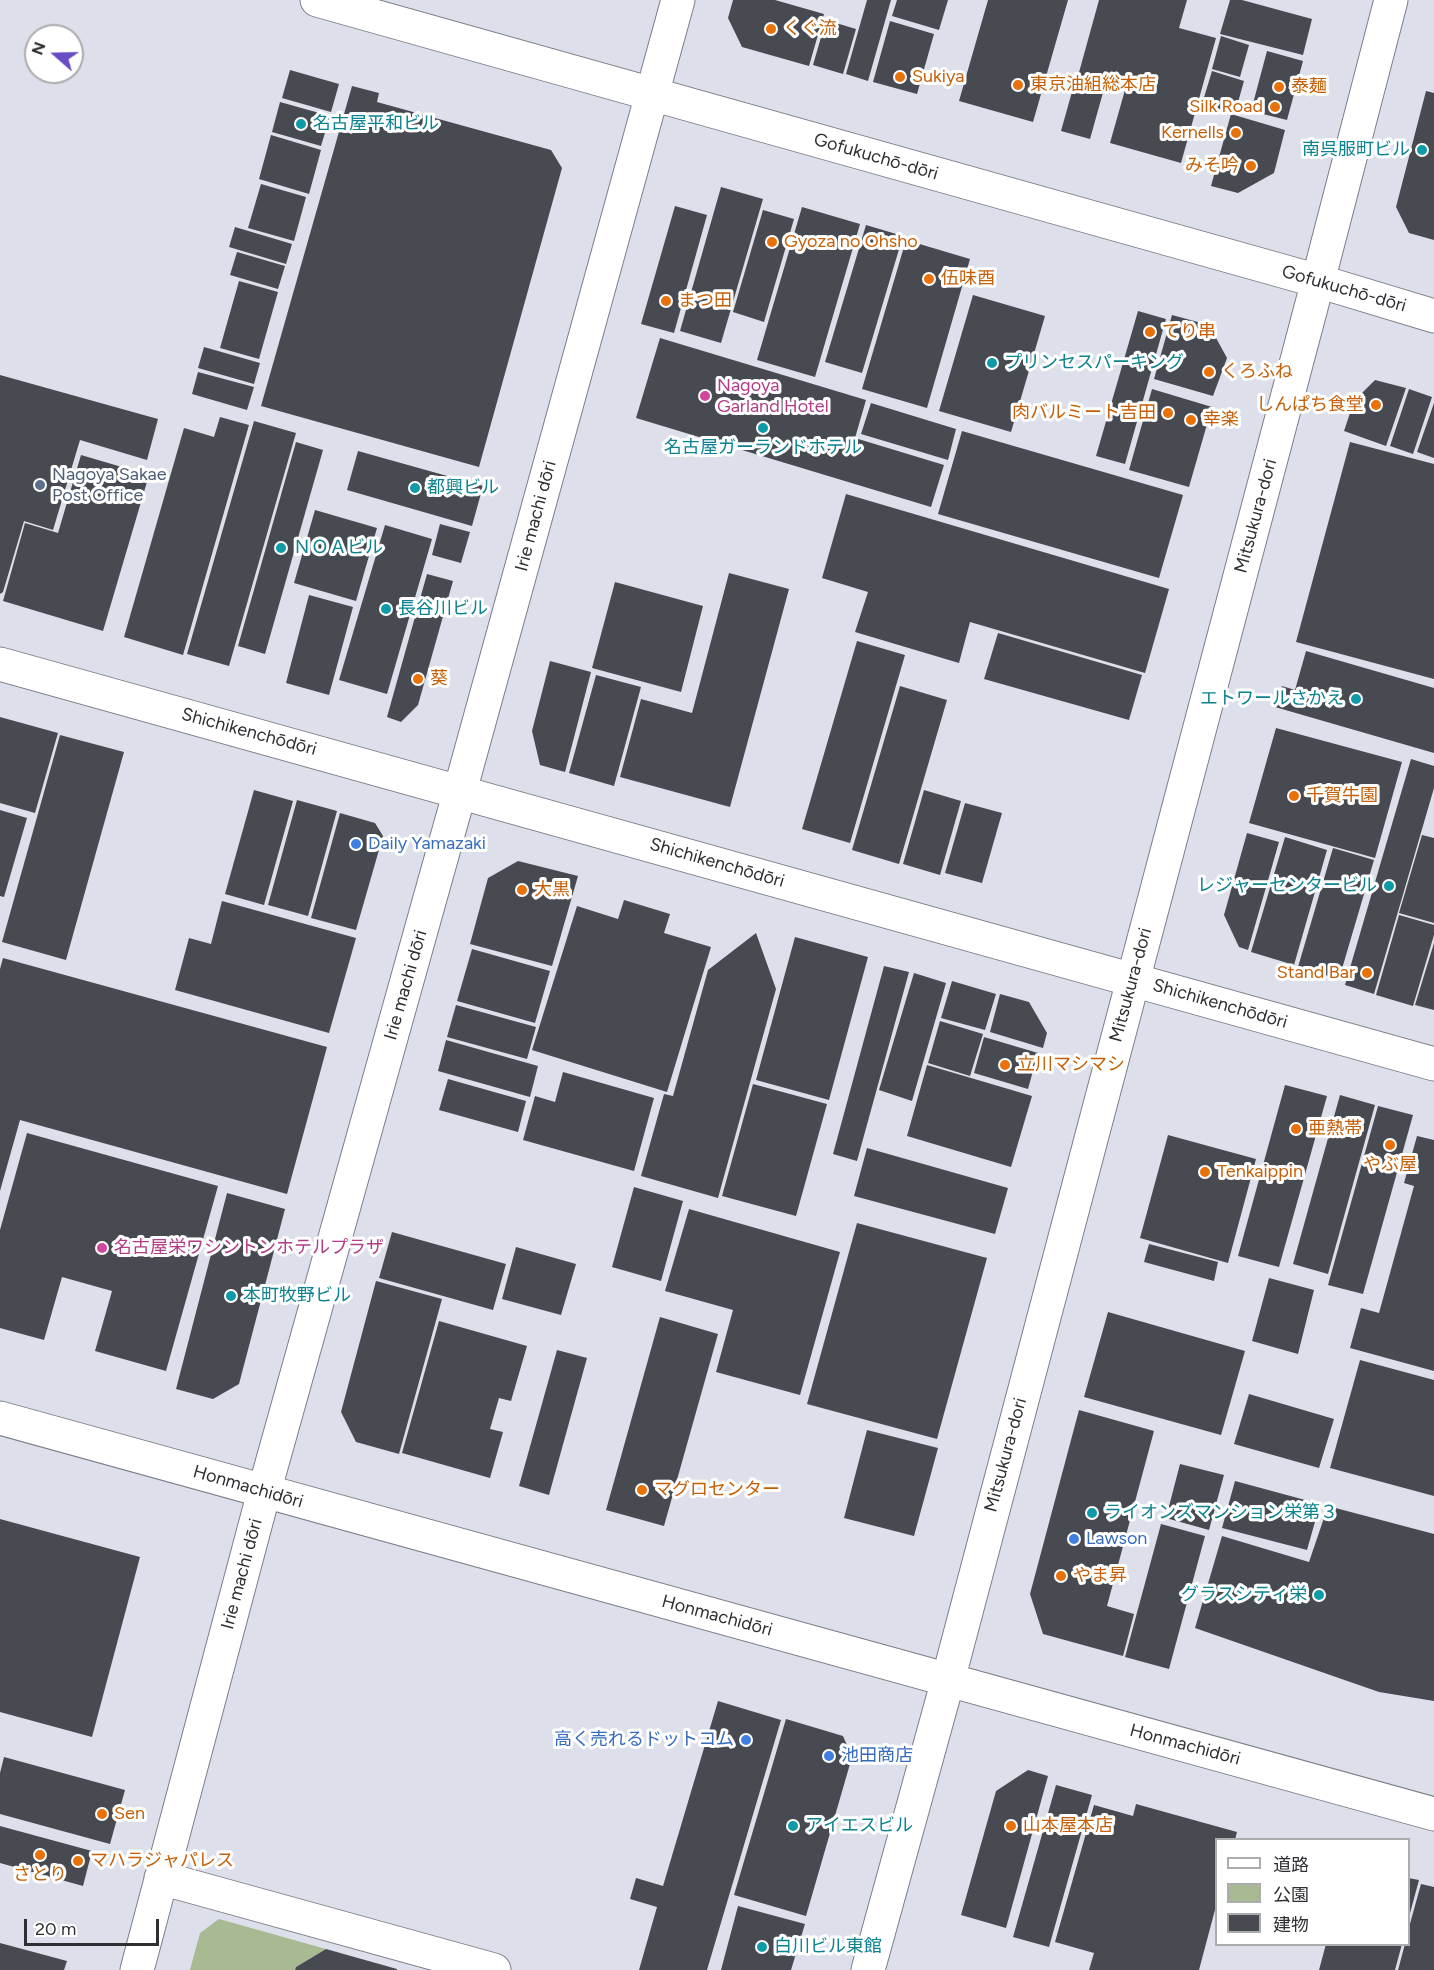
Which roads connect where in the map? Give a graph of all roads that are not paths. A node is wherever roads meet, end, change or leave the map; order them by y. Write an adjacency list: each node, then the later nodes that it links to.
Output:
1 (317, 0): 4 (street, Gofukuchō-dōri)
2 (678, 0): 4 (street, Irie machi dōri)
3 (1391, 0): 5 (street, Mitsukura-dori)
4 (653, 94): 5 (street, Gofukuchō-dōri); 8 (street, Irie machi dōri)
5 (1318, 281): 6 (street, Gofukuchō-dōri); 9 (street, Mitsukura-dori)
6 (1434, 316)
7 (0, 664): 8 (street, Shichikenchōdōri)
8 (460, 791): 9 (street, Shichikenchōdōri); 12 (street, Irie machi dōri)
9 (1132, 979): 10 (street, Shichikenchōdōri); 13 (street, Mitsukura-dori)
10 (1434, 1064)
11 (0, 1418): 12 (street, Honmachidōri)
12 (264, 1492): 13 (street, Honmachidōri); 15 (street, Irie machi dōri)
13 (948, 1680): 14 (street, Honmachidōri); 18 (street, Mitsukura-dori)
14 (1434, 1814)
15 (161, 1878): 16 (street, Irie machi dōri); 17 (street)
16 (137, 1970)
17 (494, 1970)
18 (868, 1970)

